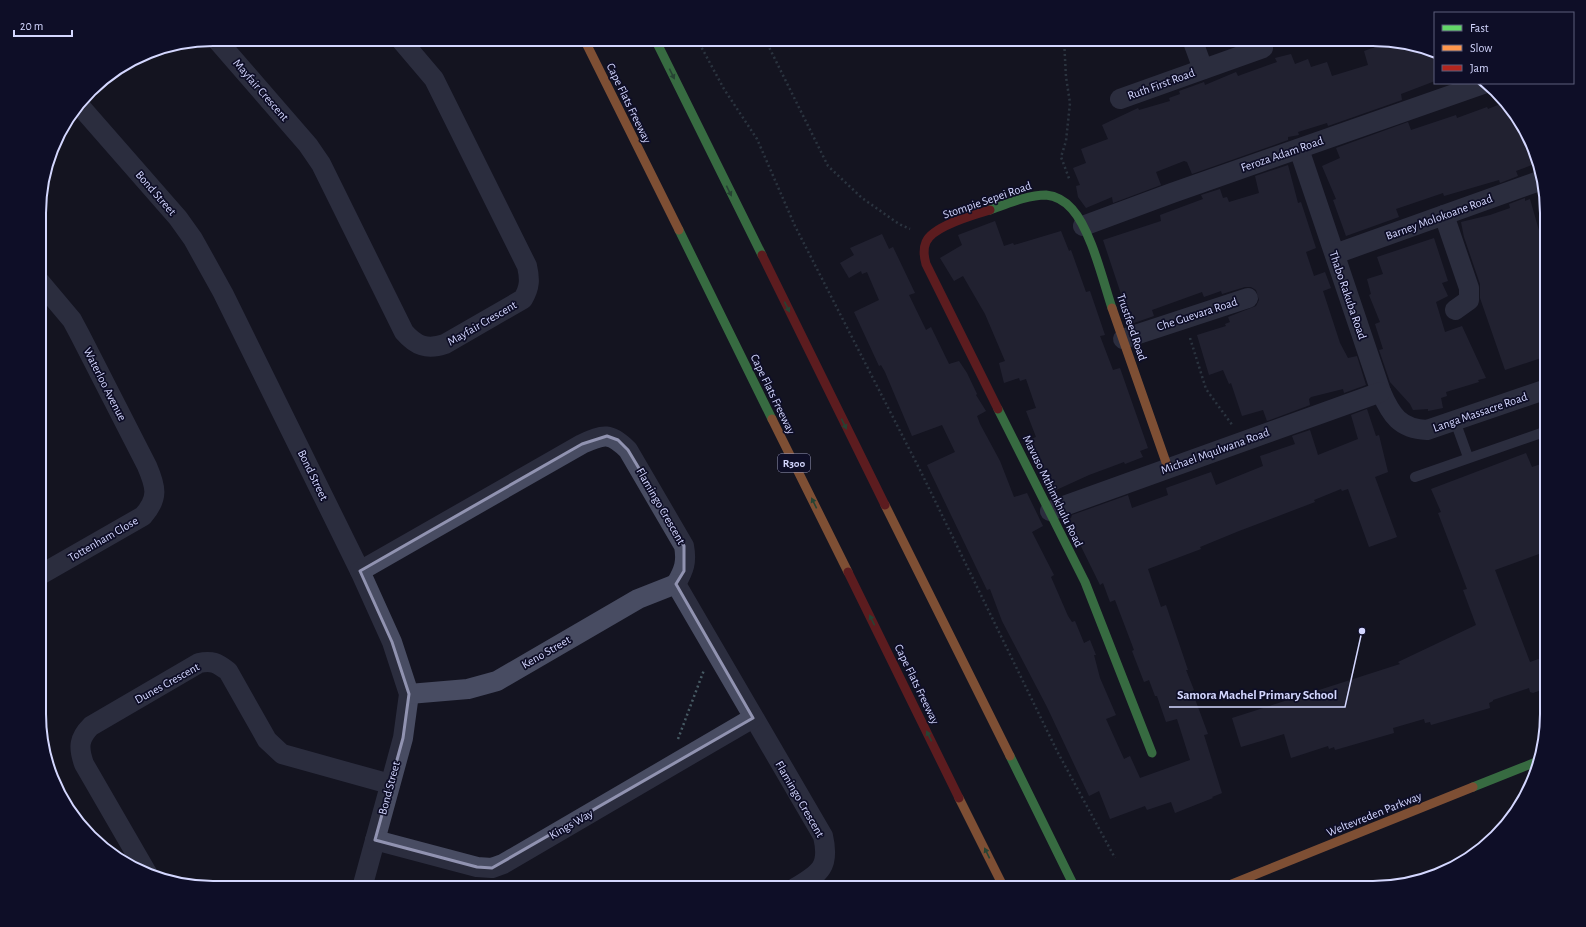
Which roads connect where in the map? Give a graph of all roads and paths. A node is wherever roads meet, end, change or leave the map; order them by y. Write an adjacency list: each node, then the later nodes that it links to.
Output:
1 (222, 46): 2 (street, Mayfair Crescent)
2 (406, 46)
3 (587, 46): 53 (main road, Cape Flats Freeway / R300, one-way to 3)
4 (658, 46): 54 (main road, one-way to 54)
5 (701, 46): 49 (path)
6 (768, 46): 20 (path)
7 (1064, 46): 16 (path)
8 (1195, 46): 10 (street, Ruth First Road)
9 (1262, 48): 10 (street, Ruth First Road)
10 (1203, 69): 12 (street, Ruth First Road)
11 (1480, 85): 14 (street, Feroza Adam Road)
12 (1120, 99)
13 (83, 109): 39 (street, Bond Street)
14 (1299, 149): 19 (street, Feroza Adam Road); 21 (street, Thabo Rakuba Road)
15 (1537, 182): 18 (street, Barney Molokoane Road)
16 (1072, 187)
17 (1064, 200): 19 (main road, Trustfeed Road); 20 (main road, Stompie Sepei Road)
18 (1444, 215): 21 (street, Barney Molokoane Road); 24 (street)
19 (1083, 226): 26 (main road, Trustfeed Road)
20 (927, 241): 37 (main road, Mavuso Mthimkhulu Road)
21 (1335, 254): 28 (street, Thabo Rakuba Road)
22 (46, 289): 36 (street, Waterloo Avenue)
23 (1248, 298): 25 (street, Che Guevara Road)
24 (1456, 310)
25 (1184, 319): 26 (street, Che Guevara Road); 32 (path)
26 (1123, 339): 34 (main road, Trustfeed Road)
27 (1540, 391): 29 (street, Langa Massacre Road)
28 (1381, 392): 30 (street, Thabo Rakuba Road); 32 (street, Michael Mqulwana Road)
29 (1454, 421): 30 (street, Langa Massacre Road); 33 (lane)
30 (1413, 429)
31 (1540, 433): 33 (lane)
32 (1244, 441): 34 (street, Michael Mqulwana Road)
33 (1468, 458): 35 (lane)
34 (1168, 468): 37 (street, Michael Mqulwana Road)
35 (1415, 477)
36 (155, 494): 38 (street, Tottenham Close)
37 (1050, 511): 45 (main road, Mavuso Mthimkhulu Road)
38 (46, 569)
39 (360, 571): 40 (street, Flamingo Crescent); 42 (street, Bond Street)
40 (676, 584): 41 (street, Flamingo Crescent); 42 (street, Keno Street)
41 (713, 648): 43 (street, Flamingo Crescent); 44 (path)
42 (408, 694): 47 (street, Bond Street)
43 (753, 718): 48 (street, Kings Way); 52 (street, Flamingo Crescent)
44 (677, 740)
45 (1152, 753)
46 (1532, 764): 55 (main road, Weltevreden Parkway)
47 (390, 784): 48 (street, Bond Street); 50 (street, Dunes Crescent)
48 (375, 840): 51 (street, Bond Street)
49 (1115, 858)
50 (143, 865)
51 (364, 881)
52 (808, 881)
53 (1001, 881)
54 (1072, 881)
55 (1239, 881)

